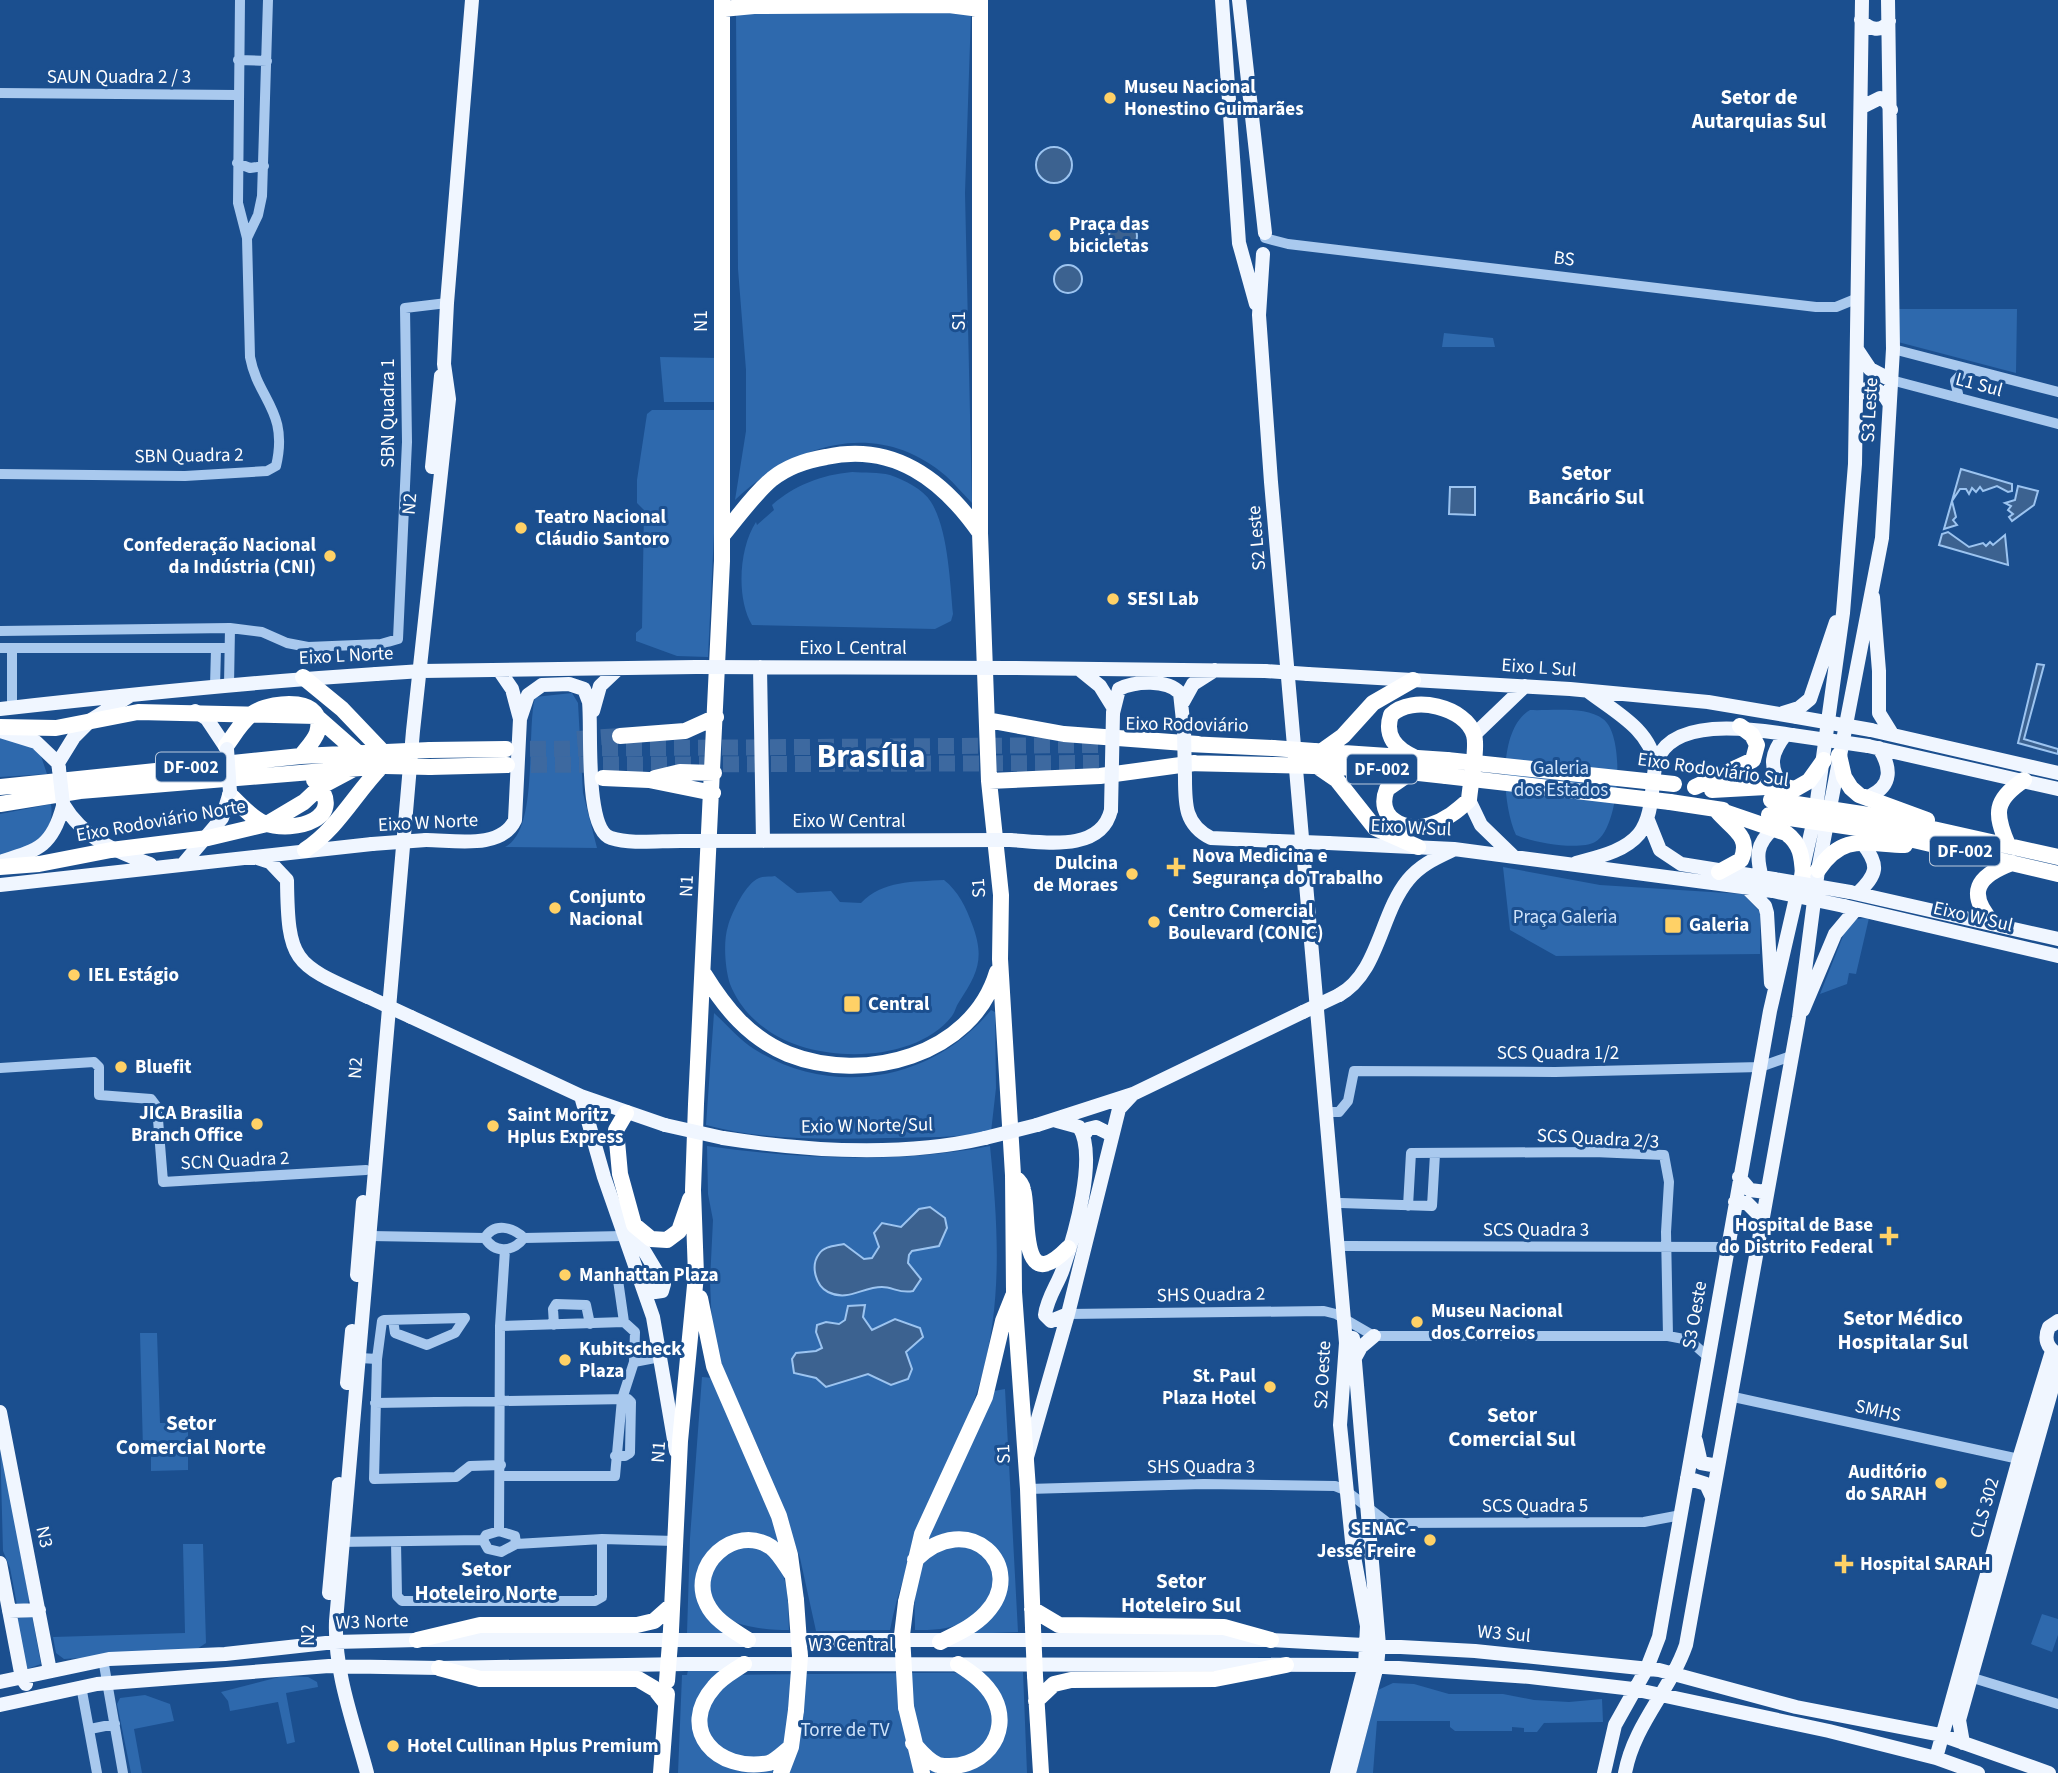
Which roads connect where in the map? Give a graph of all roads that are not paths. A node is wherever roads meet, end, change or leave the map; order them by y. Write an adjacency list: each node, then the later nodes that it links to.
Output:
1 (240, 0): 14 (street)
2 (268, 0): 15 (street)
3 (472, 0): 27 (main road, N2)
4 (1222, 0): 12 (main road)
5 (1239, 0): 13 (main road, S2 Leste)
6 (1862, 0): 10 (main road, S3 Leste)
7 (1888, 0): 11 (main road, S3 Leste)
8 (722, 4): 9 (highway); 46 (highway, N1)
9 (980, 4): 45 (highway, S1)
10 (1861, 20): 11 (main road); 18 (main road, S3 Leste)
11 (1889, 21): 19 (main road, S3 Leste)
12 (1225, 39): 13 (main road); 22 (main road)
13 (1243, 42): 24 (main road, S2 Leste)
14 (238, 60): 15 (street); 17 (street)
15 (267, 61): 21 (street)
16 (0, 93): 17 (street, SAUN Quadra 2 / 3)
17 (237, 95): 20 (street)
18 (1862, 107): 19 (main road); 26 (main road, S3 Leste)
19 (1891, 110): 31 (main road, S3 Leste)
20 (237, 163): 21 (street); 23 (street)
21 (264, 166): 23 (street)
22 (1240, 229): 24 (main road); 25 (main road, S2 Leste)
23 (247, 238): 42 (street, SBN Quadra 2)
24 (1265, 243): 25 (main road); 28 (street, BS); 29 (main road, S2 Leste)
25 (1243, 257): 29 (main road, S2 Leste)
26 (1858, 298): 28 (street, BS); 30 (main road, S3 Leste)
27 (447, 303): 33 (main road, N2); 50 (street, SBN Quadra 1)
28 (1836, 307): 30 (street, BS)
29 (1259, 316): 99 (main road, S2 Leste)
30 (1858, 321): 32 (main road, S3 Leste)
31 (1892, 349): 34 (street, L1 Sul); 35 (main road, S3 Leste)
32 (1858, 351): 35 (main road); 37 (main road, S3 Leste)
33 (444, 364): 41 (main road, N2); 43 (main road, N2)
34 (1966, 369): 36 (street, L1 Sul); 38 (street)
35 (1891, 380): 38 (street, L1 Sul); 39 (main road, S3 Leste)
36 (2058, 392)
37 (1856, 397): 39 (main road); 49 (main road, S3 Leste)
38 (1959, 398): 40 (street, L1 Sul)
39 (1889, 403): 47 (main road, S3 Leste)
40 (2058, 424)
41 (443, 452): 43 (main road); 48 (main road, N2)
42 (0, 474)
43 (430, 486): 44 (main road, N2)
44 (428, 521): 48 (main road); 170 (main road, N2)
45 (980, 533): 46 (highway); 86 (highway, S1)
46 (722, 536): 83 (highway, N1)
47 (1871, 582): 90 (main road); 100 (main road, S3 Leste)
48 (431, 583): 170 (main road, N2)
49 (1845, 594): 81 (main road); 100 (main road, S3 Leste)
50 (230, 628): 52 (street); 61 (street)
51 (145, 629): 52 (street); 54 (street); 56 (street)
52 (162, 629): 57 (street)
53 (54, 630): 54 (street); 55 (street); 59 (street)
54 (69, 630): 60 (street)
55 (0, 631)
56 (144, 647): 57 (street); 60 (street)
57 (160, 647): 62 (street)
58 (6, 648): 59 (street); 77 (street)
59 (53, 648): 60 (street)
60 (68, 648)
61 (229, 648): 62 (street); 72 (street)
62 (216, 649): 72 (street)
63 (696, 667): 64 (main road, Eixo L Central, bridge); 65 (main road, Eixo L Norte)
64 (760, 667): 66 (main road, Eixo L Central, bridge); 139 (main road, bridge)
65 (618, 668): 69 (main road, Eixo L Norte); 87 (main road)
66 (1010, 668): 67 (main road, Eixo L Sul)
67 (1079, 669): 68 (main road, Eixo L Sul); 78 (main road)
68 (1216, 669): 71 (main road, Eixo L Sul, bridge); 76 (main road)
69 (499, 670): 70 (main road, Eixo L Norte, bridge); 85 (main road)
70 (303, 677): 72 (main road, Eixo L Norte); 101 (highway)
71 (1413, 680): 73 (main road, Eixo L Sul); 102 (highway)
72 (222, 686): 75 (main road, Eixo L Norte)
73 (1525, 686): 74 (main road, Eixo L Sul); 91 (main road)
74 (1588, 692): 81 (main road, Eixo L Sul); 109 (main road)
75 (135, 693): 77 (main road, Eixo L Norte); 84 (main road)
76 (1183, 702): 78 (main road); 141 (main road, Eixo W Sul, bridge)
77 (6, 709)
78 (1113, 710): 139 (main road, Eixo W Central, bridge)
79 (195, 711): 80 (highway); 84 (highway); 97 (main road)
80 (251, 714): 82 (highway); 97 (highway)
81 (1775, 715): 90 (main road, Eixo L Sul, bridge)
82 (316, 716): 103 (highway); 106 (highway)
83 (716, 717): 93 (highway); 112 (highway, N1)
84 (91, 719): 89 (highway); 110 (main road)
85 (520, 719): 87 (main road, Eixo W Norte); 144 (main road, Eixo W Norte, bridge)
86 (987, 720): 94 (highway); 116 (highway, S1)
87 (591, 723): 138 (main road, Eixo W Norte)
88 (1740, 726): 92 (main road); 109 (main road); 121 (highway)
89 (0, 729): 110 (main road)
90 (1892, 734): 113 (main road, Eixo L Sul)
91 (1474, 735): 107 (highway); 127 (highway)
92 (1789, 735): 96 (main road, bridge); 118 (main road)
93 (620, 736)
94 (1198, 744): 95 (highway, Eixo Rodoviário / DF-002); 98 (highway, Eixo Rodoviário / DF-002)
95 (1100, 745)
96 (1874, 747): 117 (main road); 126 (main road)
97 (226, 748): 124 (main road, bridge)
98 (1273, 748): 102 (highway, Eixo Rodoviário Sul / DF-002, bridge)
99 (1296, 757): 166 (main road, S2 Oeste)
100 (1832, 758): 118 (highway); 126 (highway); 132 (main road, S3 Leste)
101 (384, 759): 101 (highway, DF-002, bridge); 103 (highway, Eixo Rodoviário Norte / DF-002); 144 (highway)
102 (1317, 759): 107 (highway, Eixo Rodoviário Sul / DF-002); 108 (highway, Eixo Rodoviário Sul / DF-002, bridge); 141 (highway)
103 (357, 760): 106 (highway, Eixo Rodoviário Norte / DF-002); 120 (highway, Eixo Rodoviário Norte / DF-002)
104 (1101, 763): 105 (highway, Eixo Rodoviário / DF-002)
105 (1195, 763): 108 (highway, Eixo Rodoviário / DF-002); 116 (highway)
106 (303, 764): 119 (highway, Eixo Rodoviário Norte / DF-002); 120 (highway); 128 (highway, Eixo Rodoviário Norte / DF-002)
107 (1413, 764): 111 (highway, Eixo Rodoviário Sul / DF-002); 127 (highway)
108 (1274, 765)
109 (1656, 765): 133 (main road)
110 (58, 766): 129 (main road, bridge)
111 (1447, 768): 121 (highway, Eixo Rodoviário Sul / DF-002, bridge); 130 (highway, Eixo Rodoviário Sul / DF-002, bridge)
112 (713, 773): 115 (highway); 125 (highway, N1)
113 (2058, 773)
114 (603, 778): 115 (highway)
115 (649, 780): 125 (highway)
116 (989, 780): 164 (highway, S1)
117 (2024, 780): 122 (main road); 140 (highway)
118 (1782, 786): 123 (highway)
119 (0, 787)
120 (320, 787): 134 (highway, Eixo Rodoviário Norte)
121 (1695, 787): 123 (highway, Eixo Rodoviário Sul / DF-002)
122 (2058, 789)
123 (1712, 790): 131 (highway, Eixo Rodoviário Sul / DF-002)
124 (230, 793): 134 (highway); 137 (main road)
125 (713, 793): 165 (highway, N1)
126 (1870, 796): 136 (highway)
127 (1469, 800): 146 (main road)
128 (0, 804)
129 (63, 805): 143 (main road); 150 (main road)
130 (1716, 809): 131 (highway, Eixo Rodoviário Sul / DF-002); 153 (highway)
131 (1771, 815): 135 (highway, Eixo Rodoviário Sul / DF-002, bridge); 154 (highway); 156 (main road)
132 (1822, 816): 154 (main road, S3 Oeste)
133 (1648, 820): 151 (main road); 153 (main road)
134 (267, 824): 137 (highway, Eixo Rodoviário Norte)
135 (1870, 830): 136 (highway, Eixo Rodoviário Sul / DF-002); 148 (highway, Eixo Rodoviário Sul / DF-002); 154 (highway); 159 (main road)
136 (1968, 837): 140 (highway, Eixo Rodoviário Sul / DF-002)
137 (208, 838): 143 (highway, Eixo Rodoviário Norte); 149 (main road)
138 (687, 841): 139 (main road, Eixo W Central, bridge)
139 (763, 841)
140 (2008, 845): 147 (highway, Eixo Rodoviário Sul / DF-002)
141 (1418, 847): 142 (main road, Eixo W Sul)
142 (1454, 849): 146 (main road, Eixo W Sul); 173 (main road, Exio W Norte/Sul, bridge)
143 (111, 850): 150 (highway, Eixo Rodoviário Norte); 152 (main road)
144 (305, 850): 145 (main road, Eixo W Norte)
145 (247, 855): 149 (main road, Eixo W Norte); 174 (main road, Exio W Norte/Sul, bridge)
146 (1514, 857): 151 (main road, Eixo W Sul)
147 (2058, 857)
148 (2013, 862): 155 (highway, Eixo Rodoviário Sul / DF-002); 161 (highway)
149 (184, 863): 152 (main road, Eixo W Norte)
150 (0, 865)
151 (1568, 865): 158 (main road, Eixo W Sul)
152 (155, 866): 157 (main road, Eixo W Norte)
153 (1719, 872): 156 (main road)
154 (1810, 873): 167 (main road, S3 Oeste); 168 (main road, S3 Oeste)
155 (2058, 874)
156 (1770, 883): 158 (main road, Eixo W Sul); 159 (main road, Eixo W Sul, bridge); 160 (main road, Eixo W Sul, bridge)
157 (0, 884)
158 (1747, 888): 167 (main road)
159 (1854, 893): 161 (main road, Eixo W Sul)
160 (1850, 907): 163 (main road, Eixo W Sul); 168 (main road)
161 (1993, 923): 162 (main road, Eixo W Sul)
162 (2058, 939)
163 (2058, 956)
164 (1000, 959): 165 (highway); 185 (highway, S1)
165 (704, 974): 187 (highway, N1)
166 (1316, 975): 175 (main road, S2 Oeste); 212 (main road, S2 Oeste)
167 (1770, 1011): 172 (main road, S3 Oeste)
168 (1798, 1017): 169 (main road, S3 Oeste)
169 (1791, 1056): 172 (street, SCS Quadra 1/2); 188 (main road, S3 Oeste)
170 (379, 1067): 182 (main road, N2); 184 (main road, N2)
171 (0, 1068): 184 (street, SCN Quadra 2)
172 (1760, 1068): 175 (street, SCS Quadra 1/2); 186 (main road, S3 Oeste)
173 (1133, 1094): 177 (main road, Exio W Norte/Sul); 181 (main road)
174 (581, 1096): 176 (main road, Exio W Norte/Sul); 179 (main road)
175 (1332, 1112): 191 (main road, S2 Oeste)
176 (626, 1114): 177 (main road, Exio W Norte/Sul, bridge); 178 (highway)
177 (1055, 1121): 180 (main road)
178 (616, 1130): 179 (main road); 194 (highway)
179 (593, 1134): 194 (main road)
180 (1084, 1135): 181 (main road); 201 (main road)
181 (1112, 1135): 208 (main road)
182 (377, 1143): 184 (main road); 189 (main road, N2)
183 (1435, 1154): 192 (street); 192 (street, SCS Quadra 2/3); 199 (street, SCS Quadra 2/3)
184 (366, 1170): 189 (main road, N2)
185 (1013, 1175): 201 (highway); 207 (highway, S1)
186 (1740, 1177): 188 (main road); 190 (main road, S3 Oeste)
187 (693, 1190): 194 (highway); 204 (highway, N1)
188 (1766, 1192): 193 (main road, S3 Oeste)
189 (368, 1201): 195 (main road, N2); 203 (main road, N2)
190 (1735, 1202): 193 (main road); 200 (main road, S3 Oeste)
191 (1341, 1203): 192 (street); 198 (main road, S2 Oeste)
192 (1408, 1206)
193 (1762, 1218): 226 (main road, S3 Oeste)
194 (629, 1231): 197 (street); 206 (main road); 206 (main road)
195 (371, 1236): 196 (street); 203 (main road); 220 (main road, N2)
196 (485, 1238): 197 (street); 202 (street)
197 (524, 1238): 202 (street)
198 (1345, 1246): 199 (street, SCS Quadra 3); 212 (main road, S2 Oeste)
199 (1668, 1246): 200 (street, SCS Quadra 3); 217 (street, SCS Quadra 2/3)
200 (1727, 1247): 219 (main road, S3 Oeste)
201 (1068, 1248): 208 (main road)
202 (505, 1250): 215 (street)
203 (358, 1268): 220 (main road, N2)
204 (696, 1275): 234 (highway, N1); 255 (highway)
205 (618, 1280): 211 (street)
206 (643, 1282): 221 (main road)
207 (1014, 1292): 233 (highway, S1); 253 (highway)
208 (1068, 1314): 212 (street, SHS Quadra 2); 233 (main road)
209 (393, 1320): 209 (street); 223 (street)
210 (2058, 1321): 218 (main road, CLS 302)
211 (624, 1322): 213 (street); 224 (street)
212 (1348, 1322): 216 (street, SHS Quadra 2); 222 (main road, S2 Oeste); 239 (main road, S2 Oeste)
213 (590, 1324): 214 (street); 214 (street)
214 (554, 1325): 215 (street)
215 (500, 1326): 227 (street)
216 (1374, 1336): 217 (street); 222 (main road)
217 (1668, 1336): 219 (street)
218 (2055, 1352): 232 (main road, CLS 302)
219 (1707, 1356): 231 (main road, S3 Oeste)
220 (354, 1357): 223 (street); 249 (main road, N2); 249 (main road, N2)
221 (660, 1357): 224 (street); 234 (main road)
222 (1355, 1358): 241 (main road, S2 Oeste)
223 (377, 1359): 229 (street)
224 (634, 1362): 228 (street)
225 (2058, 1367): 270 (main road, CLS 302)
226 (1729, 1396): 232 (street, SMHS); 235 (main road, S3 Oeste)
227 (500, 1399): 228 (street); 229 (street); 236 (street)
228 (622, 1399): 236 (street)
229 (375, 1403): 236 (street)
230 (0, 1412): 258 (main road, N3)
231 (1694, 1430): 235 (main road); 237 (main road, S3 Oeste)
232 (2019, 1459): 288 (main road, CLS 302)
233 (1026, 1462): 238 (highway, S1)
234 (679, 1466): 248 (highway, N1)
235 (1718, 1466): 240 (main road, S3 Oeste)
236 (500, 1471): 244 (street)
237 (1687, 1478): 240 (main road); 242 (main road, S3 Oeste)
238 (1028, 1489): 239 (street, SHS Quadra 3); 257 (highway, S1)
239 (1345, 1490): 241 (street, SHS Quadra 3); 252 (main road, S2 Oeste)
240 (1712, 1497): 280 (main road, S3 Oeste)
241 (1368, 1508): 243 (street); 245 (main road, S2 Oeste)
242 (1681, 1515): 243 (street, SCS Quadra 5); 277 (main road, S3 Oeste)
243 (1388, 1523): 245 (street, SCS Quadra 5)
244 (499, 1531): 247 (street); 251 (street)
245 (1370, 1531): 252 (street, SCS Quadra 5); 265 (main road, S2 Oeste)
246 (601, 1539): 248 (street); 250 (street); 251 (street)
247 (484, 1540): 250 (street); 251 (street)
248 (675, 1541): 256 (highway, N1)
249 (339, 1542): 250 (street); 264 (main road, N2)
250 (396, 1542)
251 (516, 1544)
252 (1353, 1551): 265 (main road, S2 Oeste)
253 (915, 1560): 263 (highway); 303 (highway, bridge)
254 (0, 1563): 259 (main road)
255 (792, 1575): 261 (highway); 304 (highway, bridge)
256 (671, 1605): 260 (highway); 294 (highway, N1, bridge)
257 (1032, 1609): 262 (highway); 293 (highway, S1, bridge)
258 (39, 1610): 259 (main road); 278 (main road, N3)
259 (9, 1611): 283 (main road)
260 (417, 1640): 261 (main road, W3 Norte); 264 (main road, W3 Norte)
261 (748, 1640): 263 (main road, W3 Central)
262 (1271, 1640): 263 (main road, W3 Sul); 265 (main road, W3 Sul)
263 (940, 1642)
264 (330, 1643): 267 (main road, W3 Norte); 274 (main road, N2)
265 (1373, 1644): 266 (main road, W3 Sul); 275 (main road, S2 Oeste)
266 (1475, 1651): 277 (main road, W3 Sul); 279 (main road)
267 (235, 1653): 268 (main road, W3 Norte); 281 (main road)
268 (218, 1654): 269 (main road, W3 Norte); 282 (main road)
269 (103, 1660): 278 (main road, W3 Norte); 287 (street)
270 (1978, 1662): 284 (main road, CLS 302); 286 (street)
271 (744, 1664): 272 (main road, W3 Central); 276 (main road); 304 (highway)
272 (958, 1664): 273 (main road); 303 (highway)
273 (1286, 1665): 275 (main road); 293 (highway)
274 (335, 1666): 276 (main road); 281 (main road); 309 (main road, N2); 310 (main road, N2)
275 (1371, 1666): 279 (main road); 315 (main road, S2 Oeste); 316 (main road, S2 Oeste)
276 (439, 1668): 294 (highway)
277 (1647, 1668): 280 (main road, W3 Sul); 290 (main road, S3 Oeste)
278 (50, 1671): 283 (main road, W3 Norte)
279 (1470, 1673): 290 (main road)
280 (1675, 1673): 291 (main road, S3 Oeste); 297 (main road, W3 Sul)
281 (237, 1674): 282 (main road)
282 (217, 1675): 287 (main road)
283 (22, 1678): 285 (main road, W3 Norte); 292 (main road)
284 (1973, 1678): 286 (street); 288 (main road); 302 (main road, CLS 302)
285 (0, 1682)
286 (1992, 1682): 295 (street)
287 (107, 1684): 289 (main road); 298 (street)
288 (1954, 1685): 301 (main road, CLS 302)
289 (81, 1686): 292 (main road); 299 (street)
290 (1633, 1689): 291 (main road); 317 (main road, S3 Oeste)
291 (1660, 1695): 300 (main road); 318 (main road, S3 Oeste)
292 (36, 1696): 296 (main road)
293 (1036, 1701): 314 (highway, S1)
294 (666, 1703): 311 (highway, N1)
295 (2058, 1704)
296 (0, 1705)
297 (1862, 1719): 300 (main road); 301 (main road, W3 Sul)
298 (115, 1724): 299 (street); 308 (street)
299 (90, 1729): 307 (street)
300 (1829, 1731): 306 (main road)
301 (1941, 1735): 302 (main road, W3 Sul); 306 (main road, CLS 302)
302 (1963, 1743): 305 (main road, W3 Sul)
303 (913, 1744): 313 (highway)
304 (790, 1747): 312 (highway)
305 (2005, 1757): 320 (main road); 321 (main road, W3 Sul)
306 (1936, 1758): 319 (main road)
307 (97, 1773)
308 (123, 1773)
309 (358, 1773)
310 (367, 1773)
311 (661, 1773)
312 (781, 1773)
313 (922, 1773)
314 (1041, 1773)
315 (1337, 1773)
316 (1349, 1773)
317 (1604, 1773)
318 (1625, 1773)
319 (1978, 1773)
320 (2006, 1773)
321 (2049, 1773)

